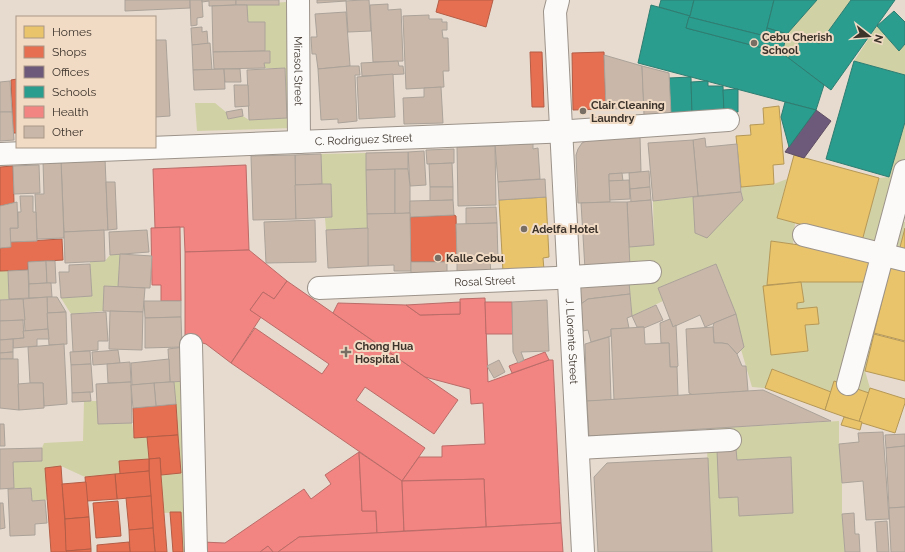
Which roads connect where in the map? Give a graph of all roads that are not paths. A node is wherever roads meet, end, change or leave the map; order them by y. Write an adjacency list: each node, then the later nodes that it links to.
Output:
1 (298, 0): 5 (street, Mirasol Street)
2 (558, 0): 4 (street, J. Llorente Street)
3 (728, 120): 4 (street, C. Rodriguez Street)
4 (562, 131): 5 (street, C. Rodriguez Street); 14 (street, J. Llorente Street)
5 (299, 142): 7 (street, C. Rodriguez Street)
6 (150, 148): 8 (street, C. Rodriguez Street)
7 (156, 148)
8 (0, 154)
9 (905, 171): 11 (street)
10 (804, 235): 11 (street)
11 (883, 255): 12 (street); 17 (street)
12 (905, 260)
13 (650, 272): 14 (street, Rosal Street)
14 (569, 277): 15 (street, Rosal Street); 19 (street, J. Llorente Street)
15 (319, 288)
16 (191, 345): 20 (street)
17 (848, 384)
18 (730, 440): 19 (street)
19 (578, 448): 21 (street, J. Llorente Street)
20 (196, 552)
21 (583, 552)

